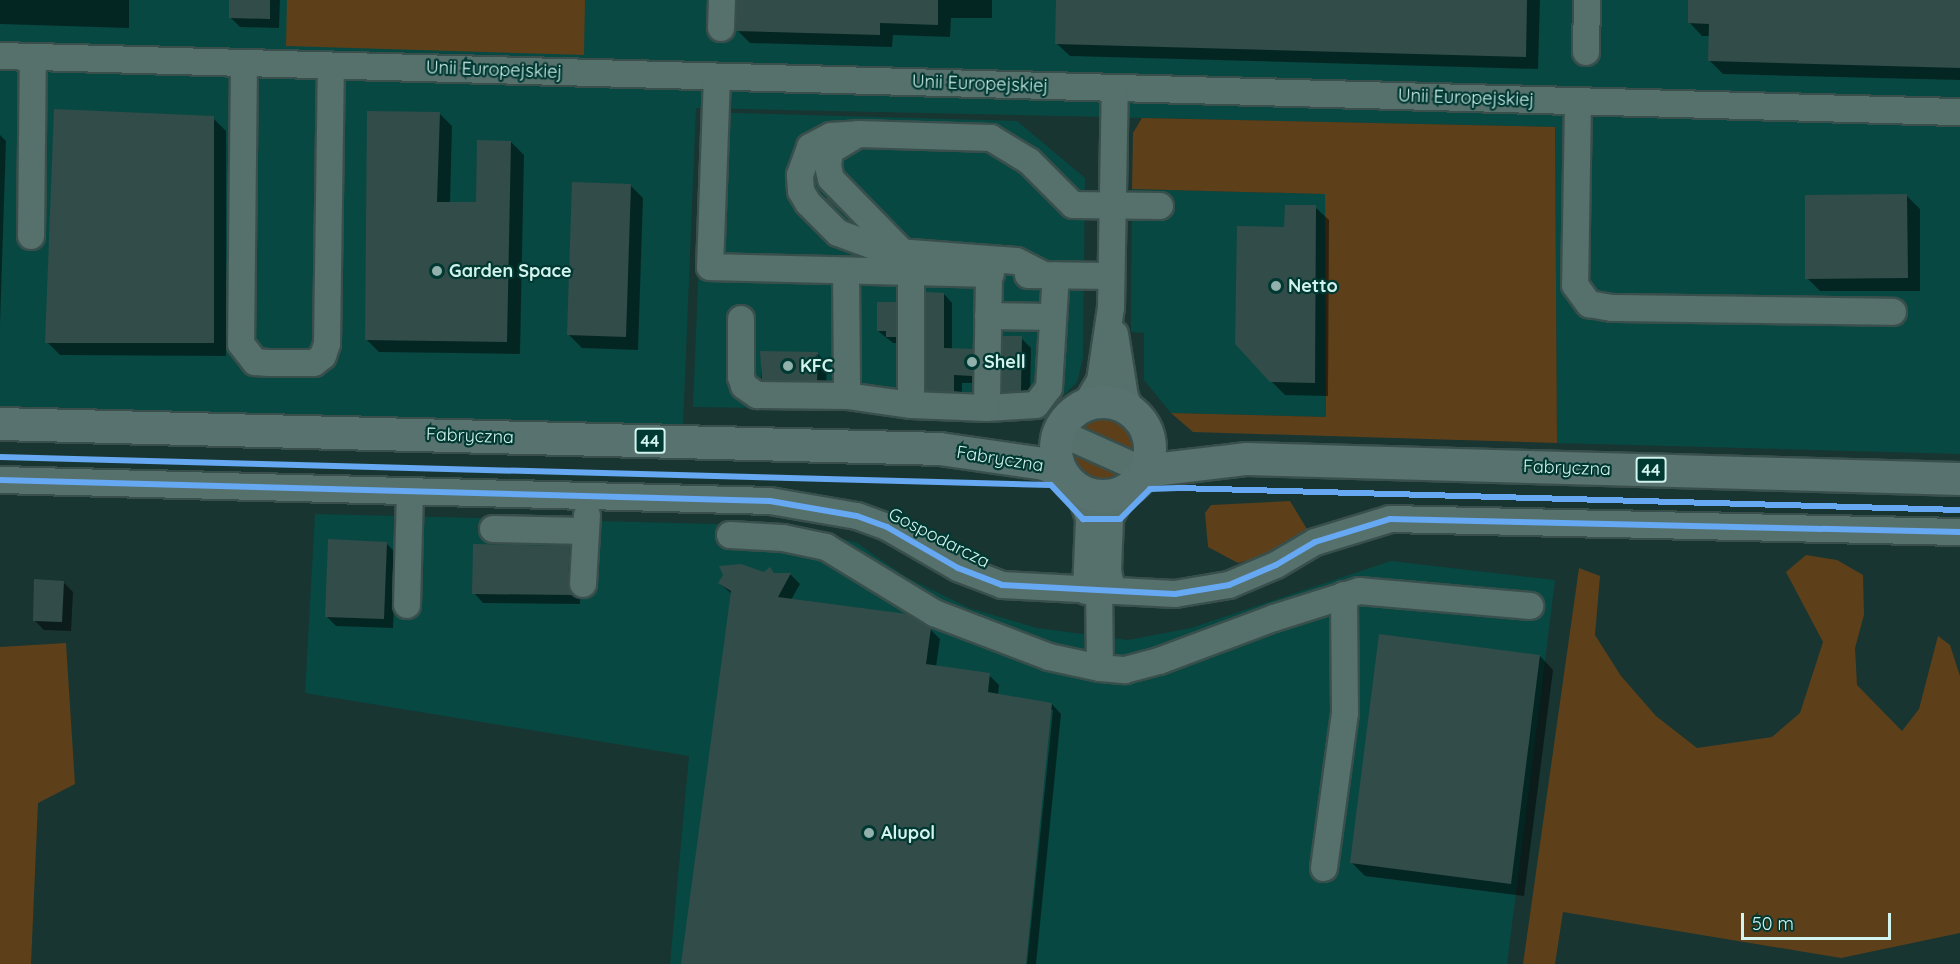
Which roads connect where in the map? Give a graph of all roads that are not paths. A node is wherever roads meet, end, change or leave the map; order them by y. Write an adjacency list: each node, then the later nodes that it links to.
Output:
1 (722, 0): 3 (street)
2 (1587, 0): 4 (street)
3 (721, 28)
4 (1586, 52)
5 (0, 56): 6 (street, Unii Europejskiej)
6 (33, 57): 7 (street, Unii Europejskiej); 15 (street)
7 (244, 63): 8 (street, Unii Europejskiej); 8 (street)
8 (331, 66): 9 (street, Unii Europejskiej)
9 (717, 77): 10 (street, Unii Europejskiej); 17 (street)
10 (1115, 88): 11 (street, Unii Europejskiej); 13 (street)
11 (1578, 101): 12 (street, Unii Europejskiej); 22 (street)
12 (1960, 112)
13 (1113, 205): 14 (street); 16 (street); 20 (street)
14 (1161, 206)
15 (31, 236)
16 (909, 262): 17 (street); 18 (street); 19 (street); 27 (street)
17 (846, 271): 26 (street)
18 (989, 274): 19 (street); 23 (street)
19 (1050, 275): 20 (street); 24 (street)
20 (1111, 276): 21 (street)
21 (1111, 307): 28 (street); 30 (street)
22 (1893, 312)
23 (988, 316): 24 (street); 29 (street)
24 (1053, 317): 29 (street)
25 (741, 319): 26 (street)
26 (847, 396): 27 (street)
27 (911, 405): 29 (street)
28 (1086, 405): 30 (main road); 32 (main road)
29 (987, 408)
30 (1132, 412): 33 (main road)
31 (0, 424): 34 (main road, Fabryczna / 44)
32 (1058, 432): 34 (main road, Fabryczna / 44); 38 (main road); 39 (street)
33 (1149, 438): 35 (main road, Fabryczna / 44); 39 (main road)
34 (940, 449): 38 (main road, Fabryczna / 44)
35 (1247, 459): 36 (main road, Fabryczna / 44); 39 (main road, Fabryczna / 44)
36 (1960, 479)
37 (0, 480): 40 (street, Gospodarcza)
38 (1070, 481): 39 (main road, 44); 47 (street)
39 (1135, 481): 47 (street)
40 (410, 491): 41 (street, Gospodarcza); 49 (street)
41 (588, 497): 43 (street); 47 (street, Gospodarcza)
42 (493, 529): 43 (street)
43 (585, 531): 46 (street)
44 (1960, 532): 47 (street, Gospodarcza)
45 (730, 535): 51 (street)
46 (583, 584)
47 (1099, 591): 51 (street)
48 (1344, 595): 50 (street); 51 (street); 52 (street)
49 (407, 605)
50 (1530, 606)
51 (1100, 668)
52 (1324, 868)

